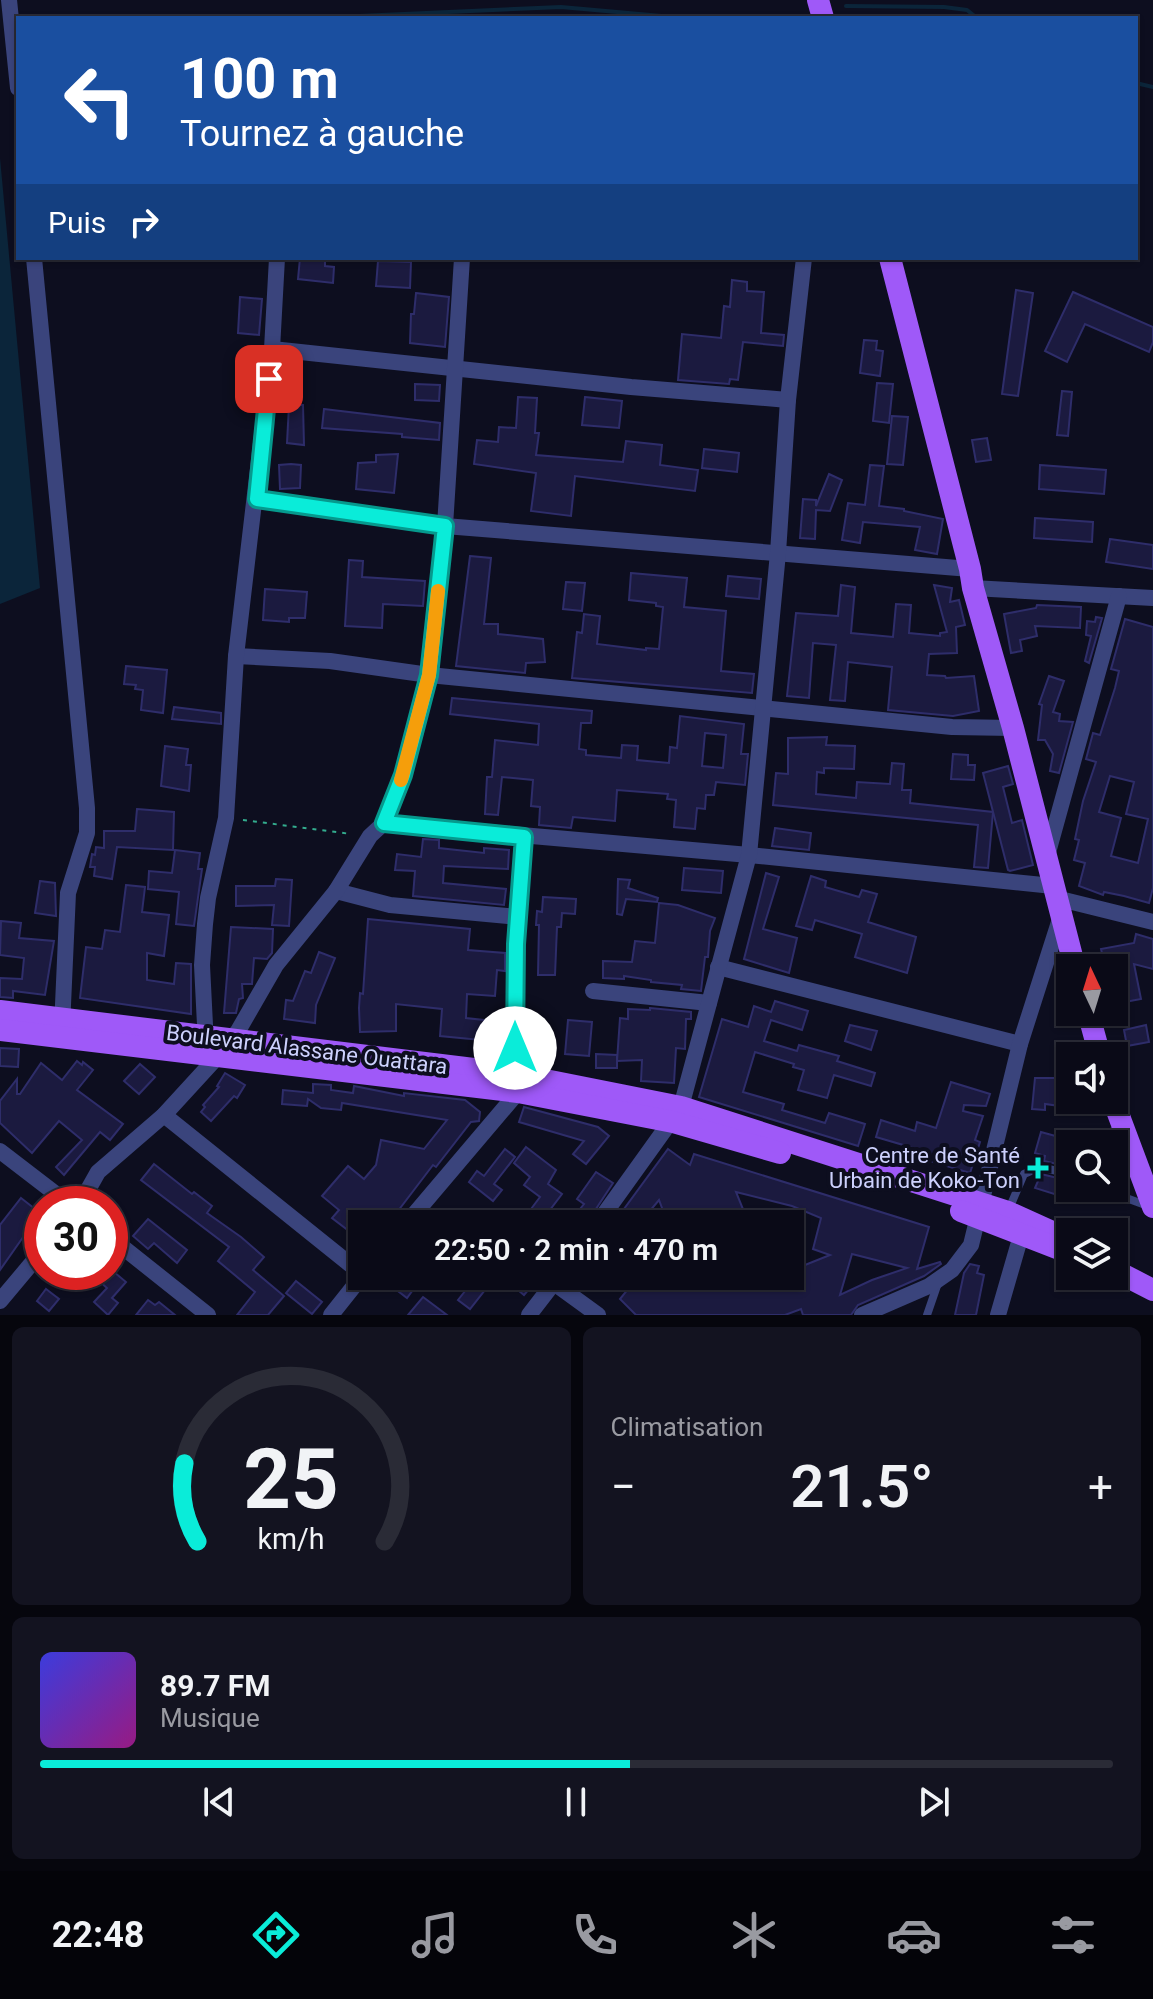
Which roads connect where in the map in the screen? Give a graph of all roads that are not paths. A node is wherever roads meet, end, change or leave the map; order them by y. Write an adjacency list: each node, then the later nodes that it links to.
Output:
1 (9, 0): 2 (street)
2 (16, 68)
3 (34, 260): 34 (street)
4 (277, 260): 8 (street)
5 (462, 260): 9 (street)
6 (804, 260): 10 (street)
7 (891, 260): 14 (main road)
8 (272, 349): 9 (street); 11 (street)
9 (454, 367): 10 (street); 12 (street)
10 (788, 400): 13 (street)
11 (257, 499): 12 (street); 17 (street)
12 (445, 526): 13 (street); 18 (street)
13 (778, 553): 14 (street); 19 (street)
14 (972, 578): 15 (street); 20 (main road)
15 (1119, 596): 16 (street); 24 (street)
16 (1153, 598)
17 (236, 656): 18 (street); 37 (street)
18 (429, 675): 19 (street); 21 (street)
19 (762, 707): 20 (street); 23 (street)
20 (1013, 728): 24 (main road)
21 (384, 823): 22 (street); 25 (street)
22 (524, 837): 23 (street); 27 (street)
23 (749, 855): 26 (street); 30 (street)
24 (1046, 862): 26 (main road)
25 (336, 891): 27 (street); 37 (street)
26 (1057, 901): 28 (street); 29 (main road); 36 (street)
27 (518, 917): 38 (street)
28 (1153, 922)
29 (1071, 954)
30 (718, 967): 32 (street); 36 (street)
31 (593, 991): 32 (street)
32 (709, 1003): 39 (street)
33 (0, 1011): 34 (main road, Boulevard Alassane Ouattara)
34 (62, 1028): 35 (main road, Boulevard Alassane Ouattara); 37 (main road, Boulevard Alassane Ouattara)
35 (0, 1030)
36 (1020, 1044): 53 (street)
37 (213, 1051): 38 (main road, Boulevard Alassane Ouattara); 41 (street)
38 (516, 1083): 39 (main road, Boulevard Alassane Ouattara); 51 (street)
39 (677, 1114): 52 (street); 53 (main road, Boulevard Alassane Ouattara)
40 (1118, 1114): 42 (main road)
41 (164, 1115): 48 (street); 58 (street)
42 (1123, 1126): 43 (lane); 46 (main road)
43 (1115, 1130)
44 (0, 1151): 47 (street)
45 (1056, 1171): 54 (lane)
46 (1147, 1178): 50 (main road)
47 (46, 1186)
48 (90, 1186)
49 (1128, 1198): 50 (lane)
50 (1153, 1207)
51 (417, 1210)
52 (607, 1210)
53 (980, 1211): 54 (main road, Boulevard Alassane Ouattara); 63 (street)
54 (1018, 1222): 55 (main road, Boulevard Alassane Ouattara); 56 (main road, Boulevard Alassane Ouattara); 75 (street)
55 (1056, 1235)
56 (1056, 1245)
57 (128, 1251): 69 (street)
58 (348, 1264)
59 (1128, 1265): 61 (main road)
60 (24, 1272): 68 (street)
61 (1153, 1276)
62 (1128, 1277): 67 (main road)
63 (939, 1279): 73 (street); 74 (lane)
64 (350, 1290): 70 (street)
65 (548, 1290): 71 (street)
66 (569, 1290): 72 (street)
67 (1153, 1290)
68 (0, 1301)
69 (208, 1315)
70 (331, 1315)
71 (529, 1315)
72 (598, 1315)
73 (862, 1315)
74 (927, 1315)
75 (998, 1315)

